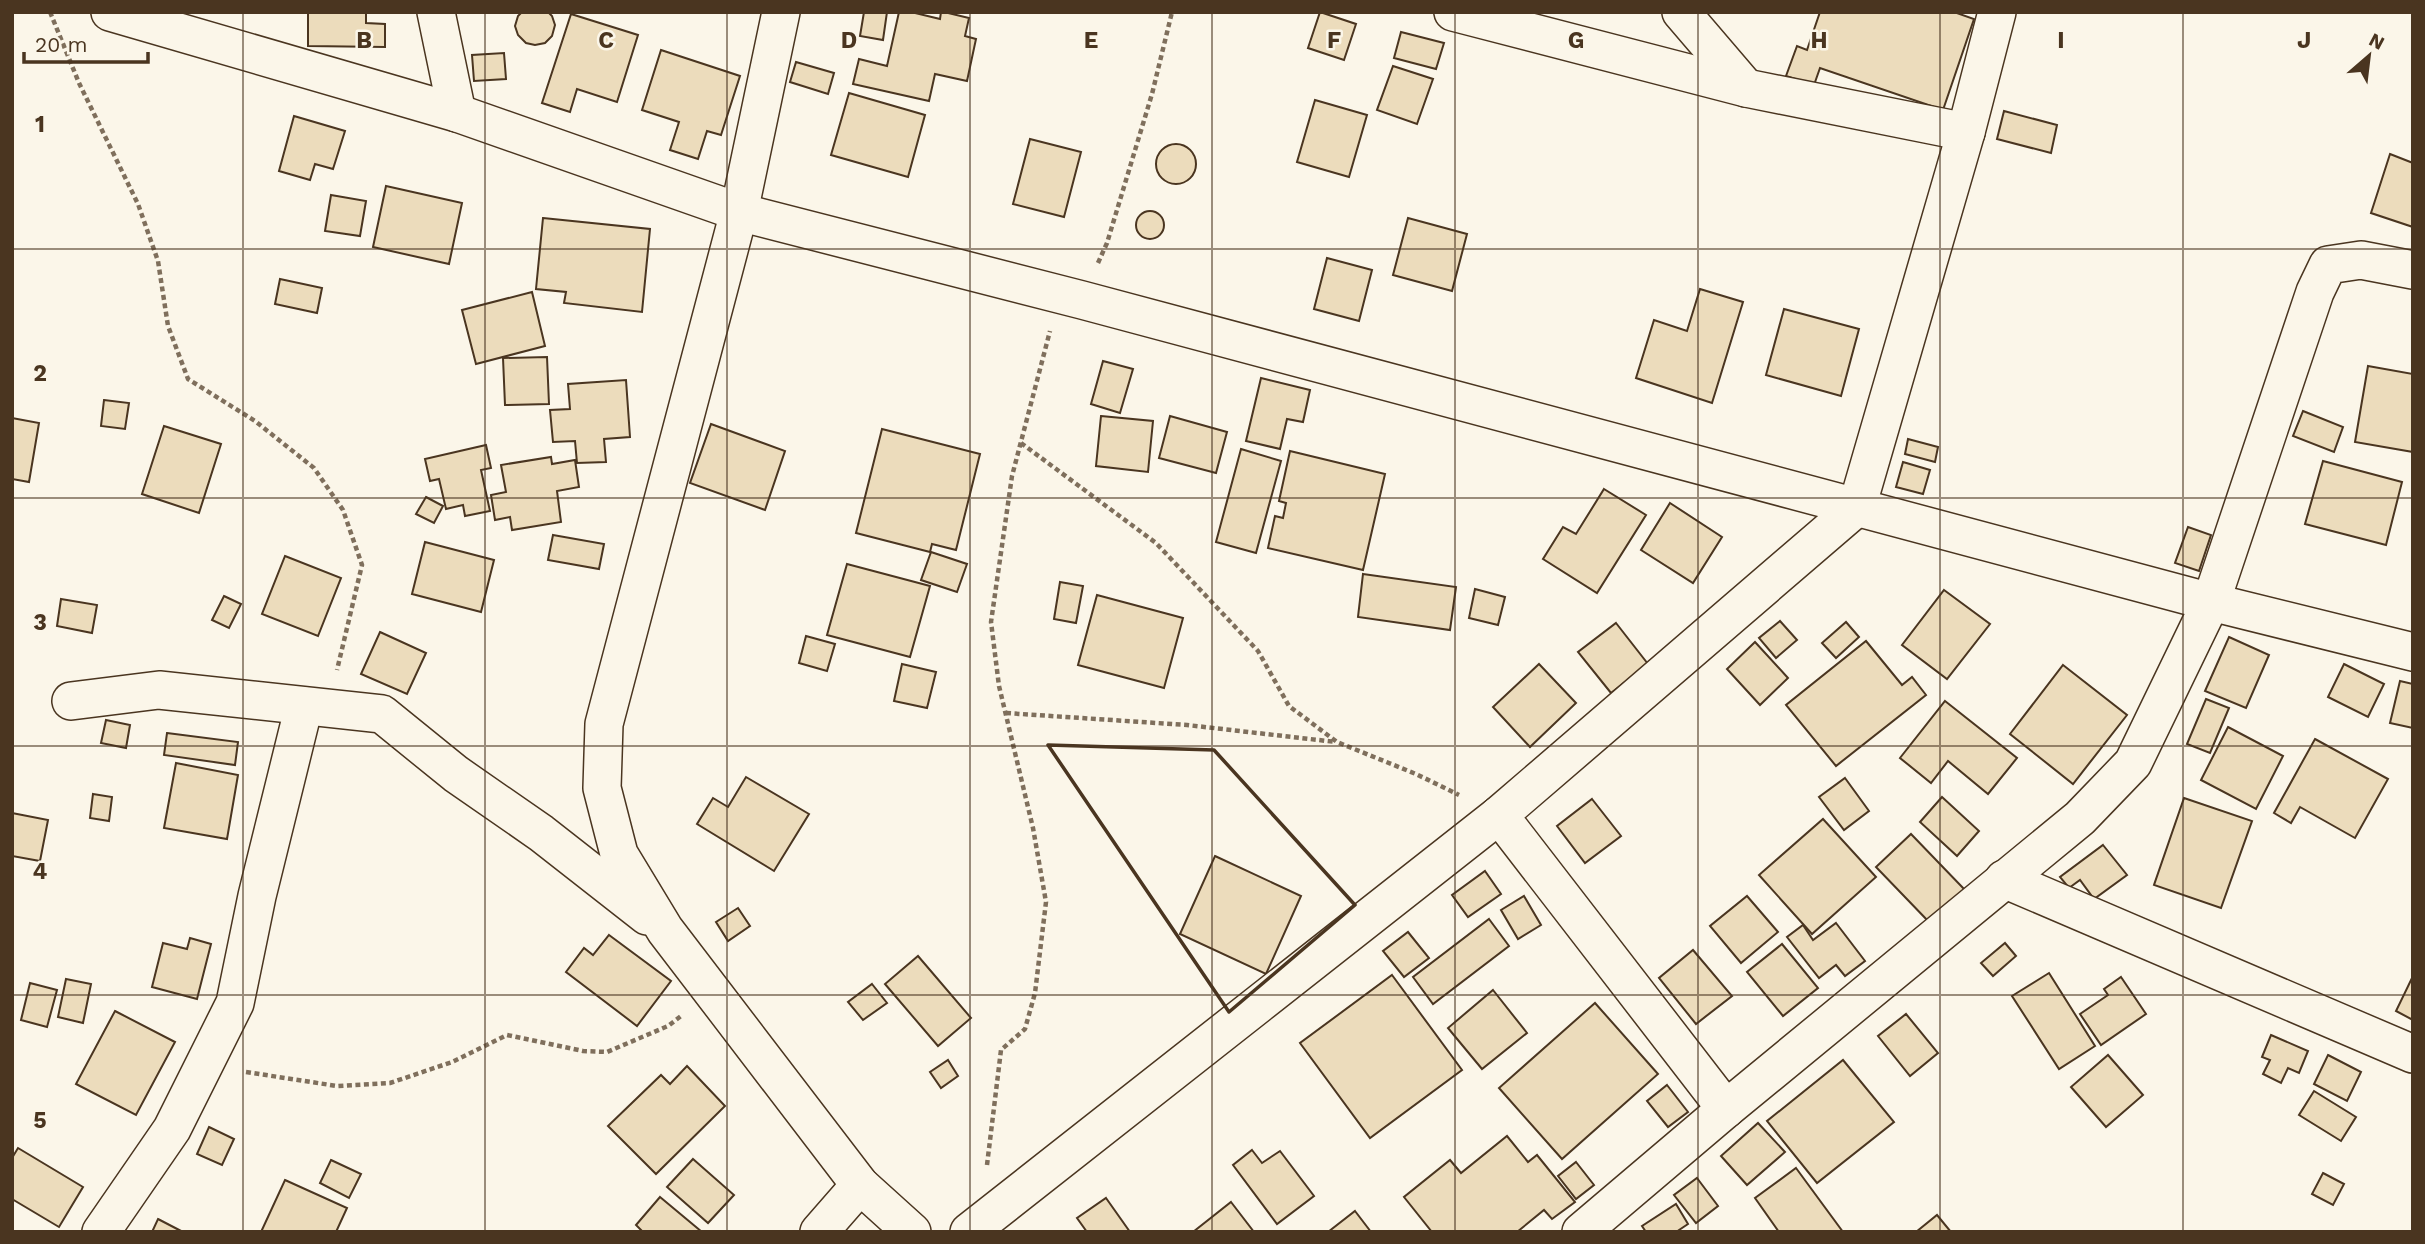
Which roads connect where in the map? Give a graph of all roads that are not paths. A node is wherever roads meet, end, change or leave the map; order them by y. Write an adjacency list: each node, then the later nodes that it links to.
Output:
1 (110, 12): 8 (street)
2 (436, 12): 8 (street)
3 (781, 12): 10 (street)
4 (1453, 12): 7 (street)
5 (1681, 12): 7 (street)
6 (1997, 12): 9 (street)
7 (1746, 88): 9 (street)
8 (457, 113): 10 (street)
9 (1966, 132): 12 (street)
10 (739, 212): 12 (street); 19 (street)
11 (2413, 270): 13 (street)
12 (1857, 507): 13 (street); 17 (street)
13 (2211, 602): 14 (street); 18 (street)
14 (2413, 652)
15 (71, 701): 16 (street)
16 (316, 707): 19 (street); 24 (street)
17 (1499, 814): 21 (street); 23 (street)
18 (2004, 879): 20 (street); 21 (street)
19 (665, 930): 22 (street)
20 (2413, 1054)
21 (1726, 1109): 27 (street)
22 (860, 1185): 25 (street); 26 (street)
23 (975, 1227)
24 (101, 1232)
25 (819, 1232)
26 (912, 1232)
27 (1581, 1232)

